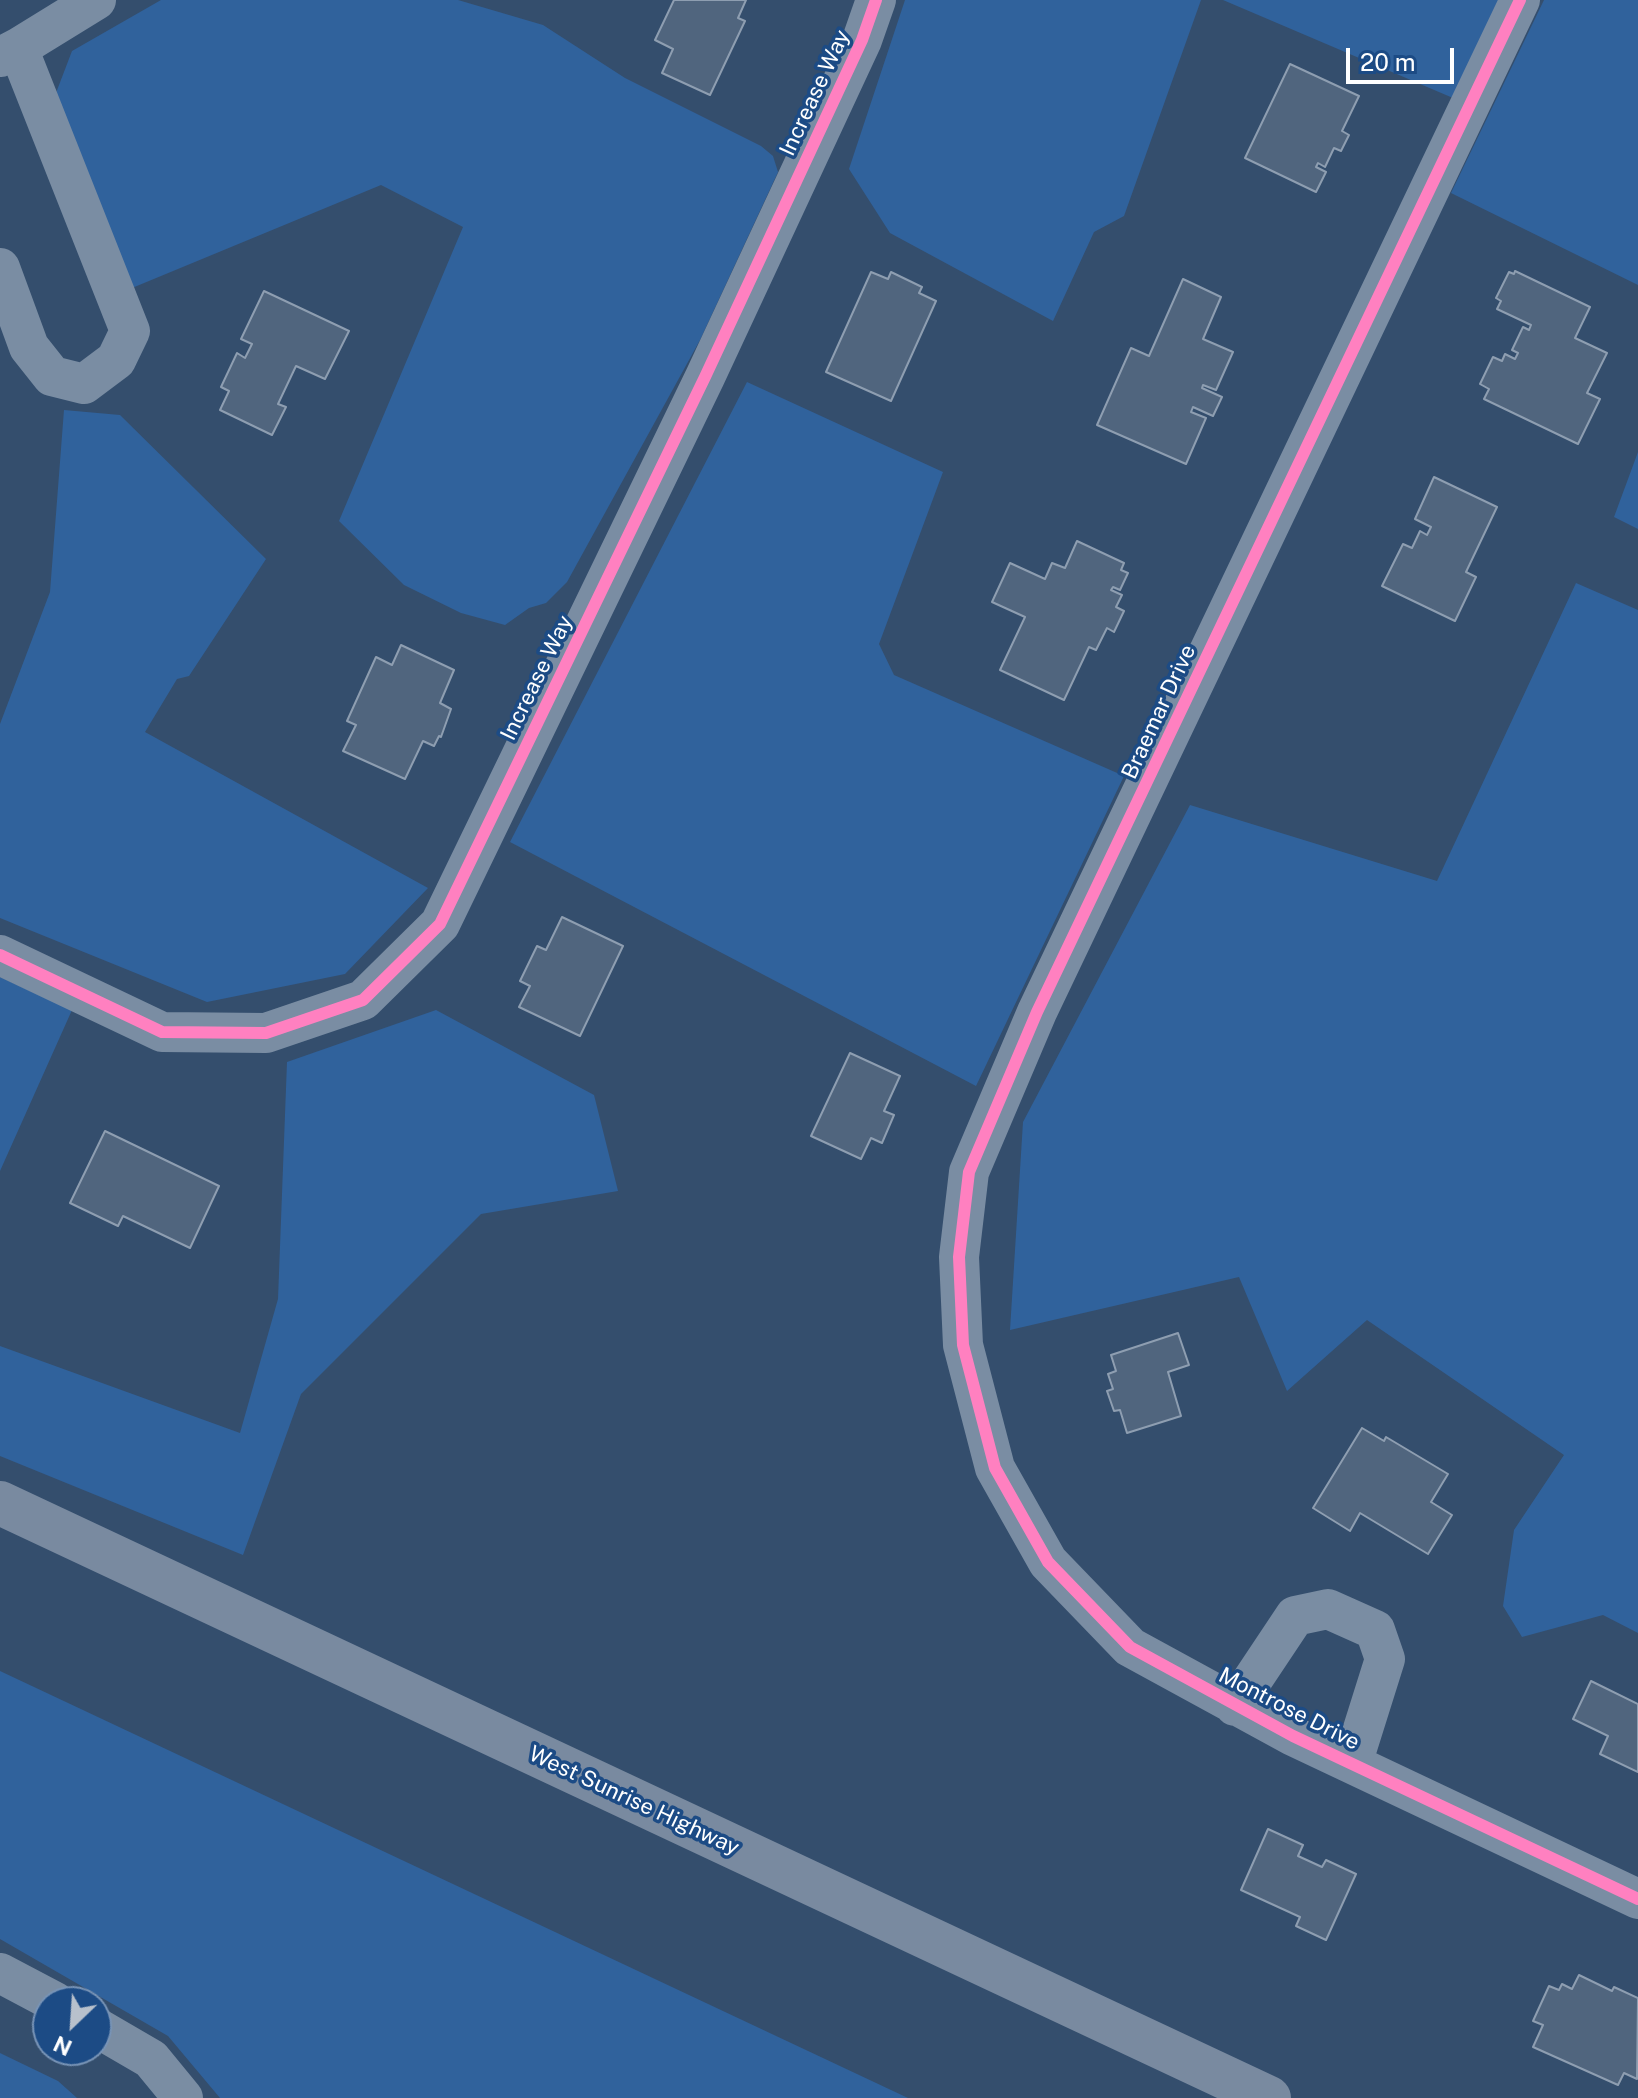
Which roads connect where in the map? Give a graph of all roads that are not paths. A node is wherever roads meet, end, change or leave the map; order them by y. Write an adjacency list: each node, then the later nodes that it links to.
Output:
1 (96, 0): 4 (street)
2 (876, 0): 6 (street, Increase Way)
3 (1520, 0): 7 (street, Braemar Drive)
4 (9, 52): 5 (street)
5 (0, 268)
6 (0, 955)
7 (995, 1468): 9 (street, Montrose Drive)
8 (0, 1503): 16 (main road, West Sunrise Highway)
9 (1235, 1706): 10 (street, Montrose Drive); 10 (street)
10 (1352, 1764): 11 (street, Montrose Drive)
11 (1638, 1899)
12 (0, 1973): 13 (street)
13 (32, 1990)
14 (112, 2036): 15 (street)
15 (183, 2098)
16 (1269, 2098)

